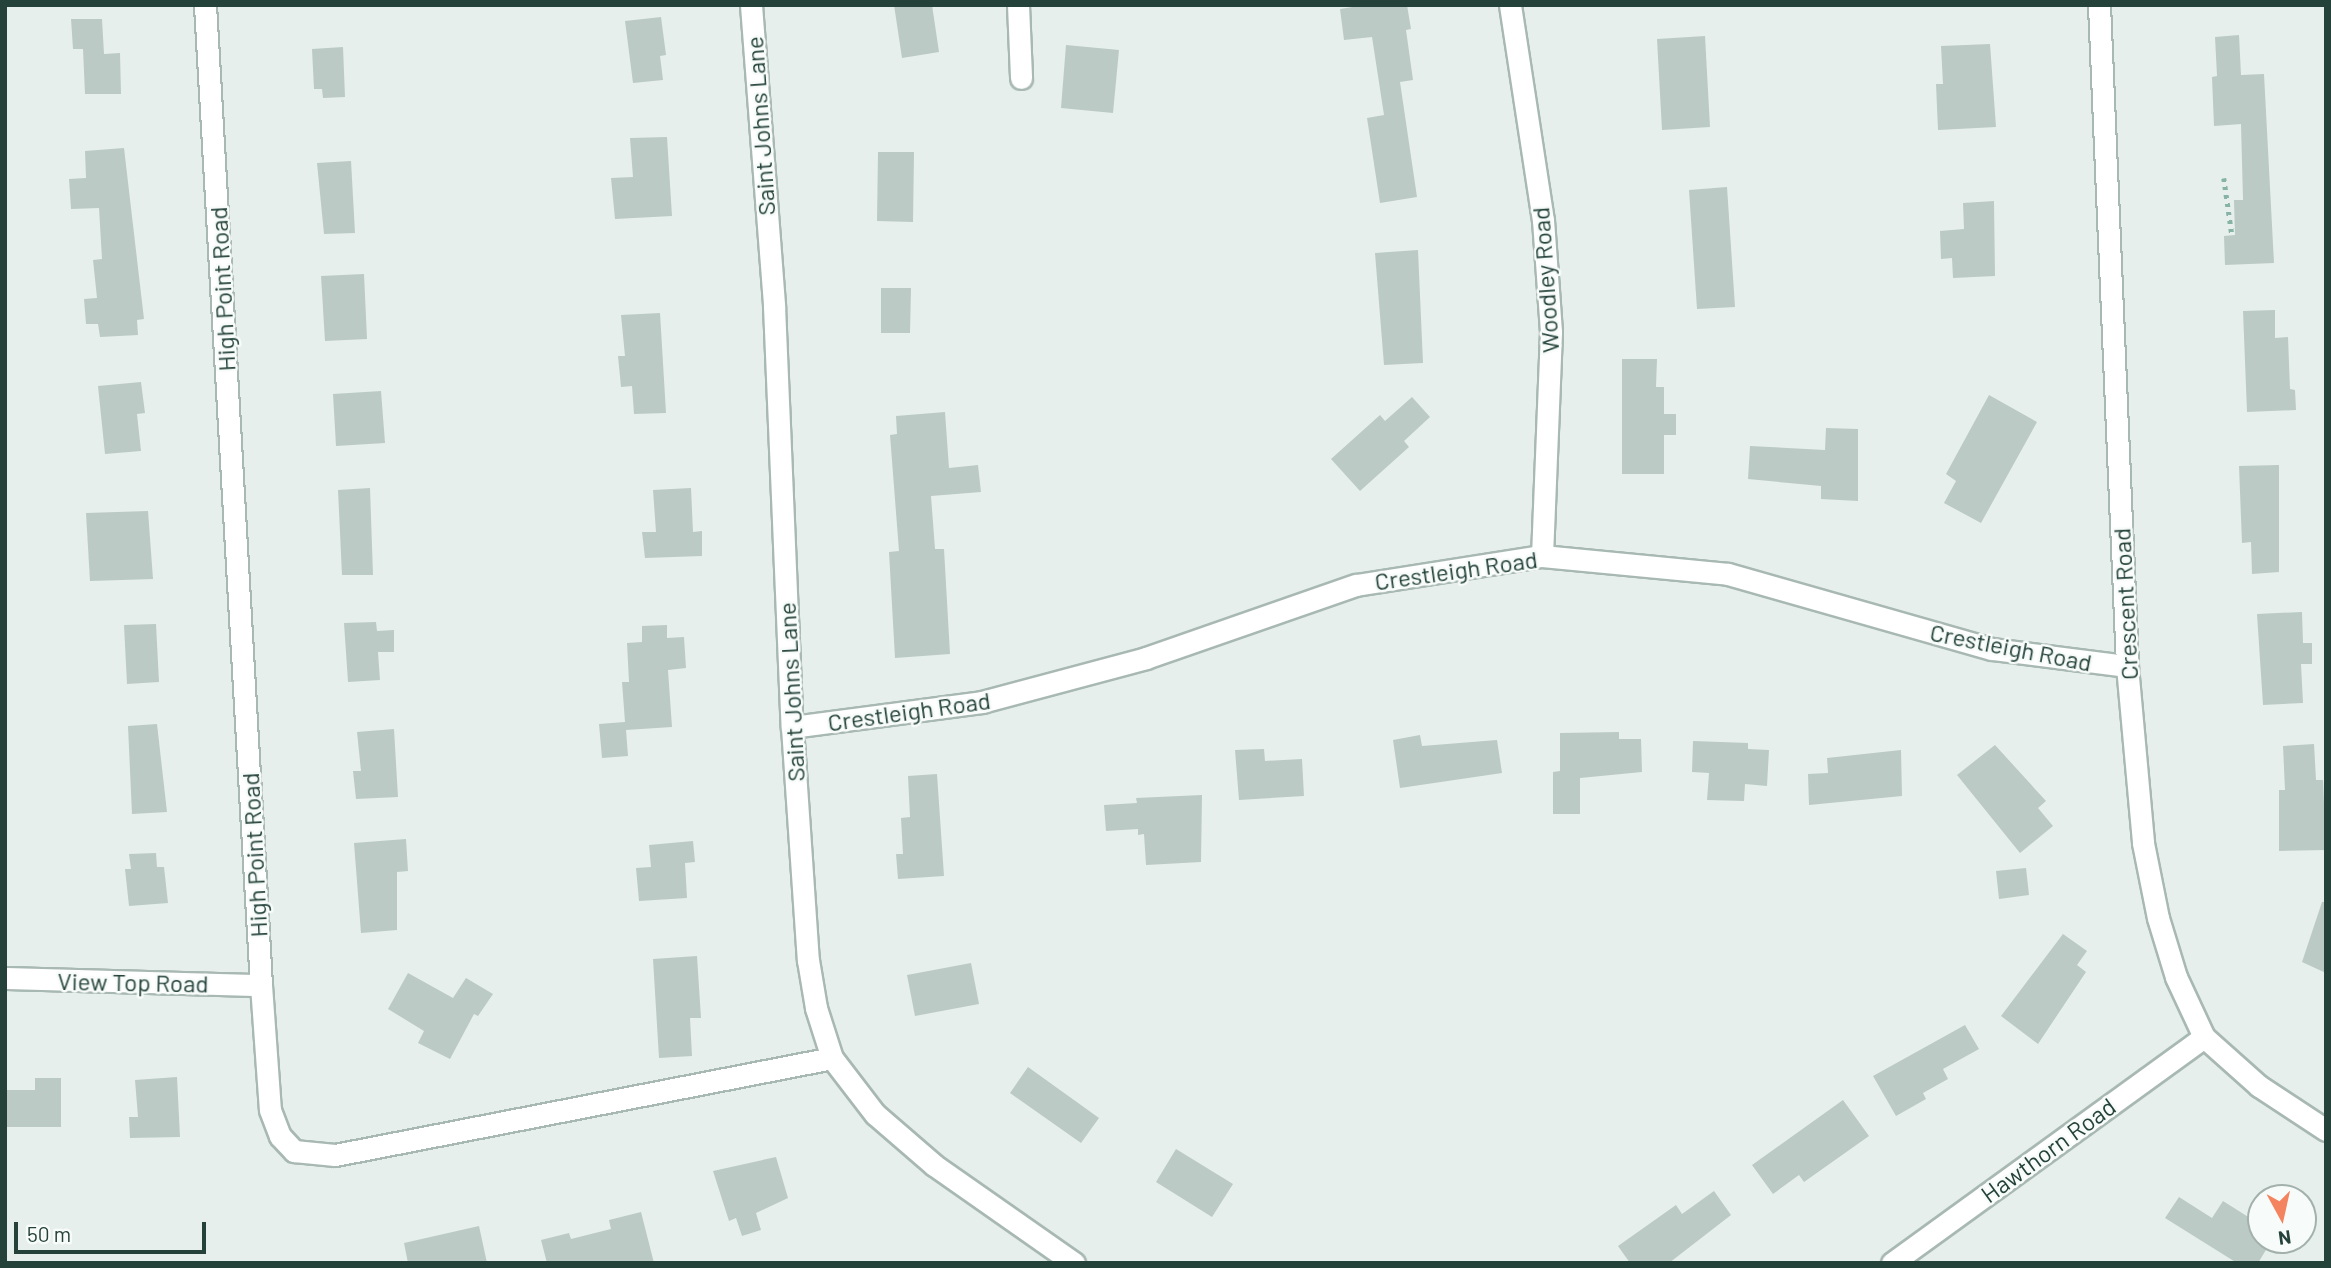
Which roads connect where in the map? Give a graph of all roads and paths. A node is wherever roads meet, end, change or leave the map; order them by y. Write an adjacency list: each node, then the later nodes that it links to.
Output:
1 (205, 5): 13 (street, High Point Road)
2 (751, 5): 11 (street, Saint Johns Lane)
3 (1018, 5): 6 (street)
4 (1510, 5): 9 (street, Woodley Road)
5 (2099, 5): 10 (street, Crescent Road)
6 (1021, 78)
7 (2224, 178): 8 (path)
8 (2232, 235)
9 (1542, 556): 10 (street, Crestleigh Road); 11 (street, Crestleigh Road)
10 (2127, 666): 14 (street, Crescent Road)
11 (792, 727): 15 (street, Saint Johns Lane)
12 (5, 978): 13 (street, View Top Road)
13 (261, 985): 15 (street, High Point Road)
14 (2204, 1037): 16 (street, Crescent Road); 18 (street, Hawthorn Road)
15 (832, 1058): 17 (street, Saint Johns Lane)
16 (2326, 1130)
17 (1074, 1263)
18 (1892, 1263)

